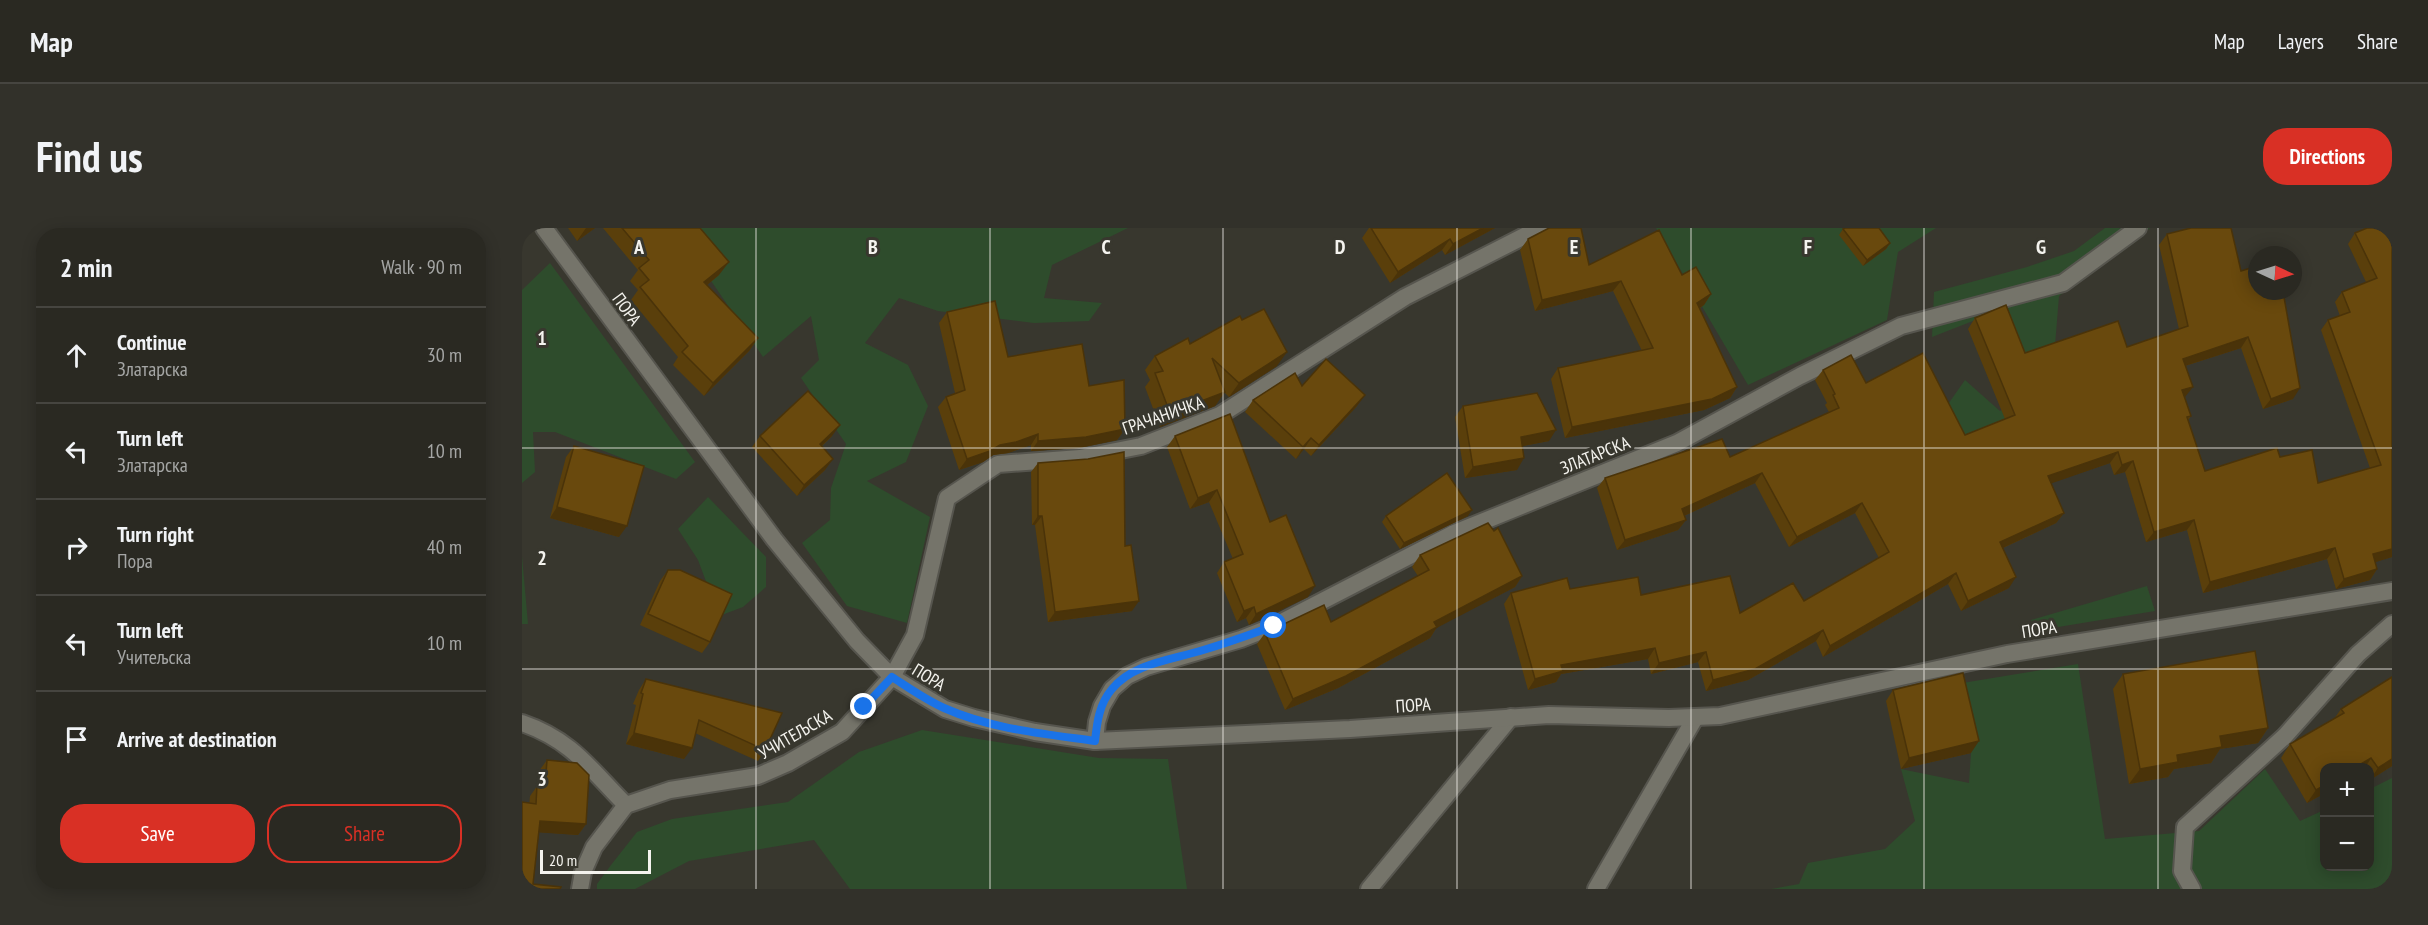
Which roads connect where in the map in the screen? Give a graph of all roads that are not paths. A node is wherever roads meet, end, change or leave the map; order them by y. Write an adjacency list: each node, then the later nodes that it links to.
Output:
1 (544, 228): 6 (street, ПОРА)
2 (1540, 228): 6 (street, ГРАЧАНИЧКА)
3 (2138, 228): 10 (street, ЗЛАТАРСКА)
4 (2392, 591): 8 (street, ПОРА)
5 (2392, 624): 15 (street)
6 (892, 677): 10 (street, ПОРА); 11 (street, УЧИТЕЉСКА)
7 (1511, 717): 8 (street, ПОРА); 10 (street, ПОРА); 13 (street)
8 (1695, 718): 14 (street)
9 (522, 723): 11 (street)
10 (1095, 741)
11 (627, 806): 12 (street)
12 (580, 889)
13 (1369, 889)
14 (1596, 889)
15 (2192, 889)

